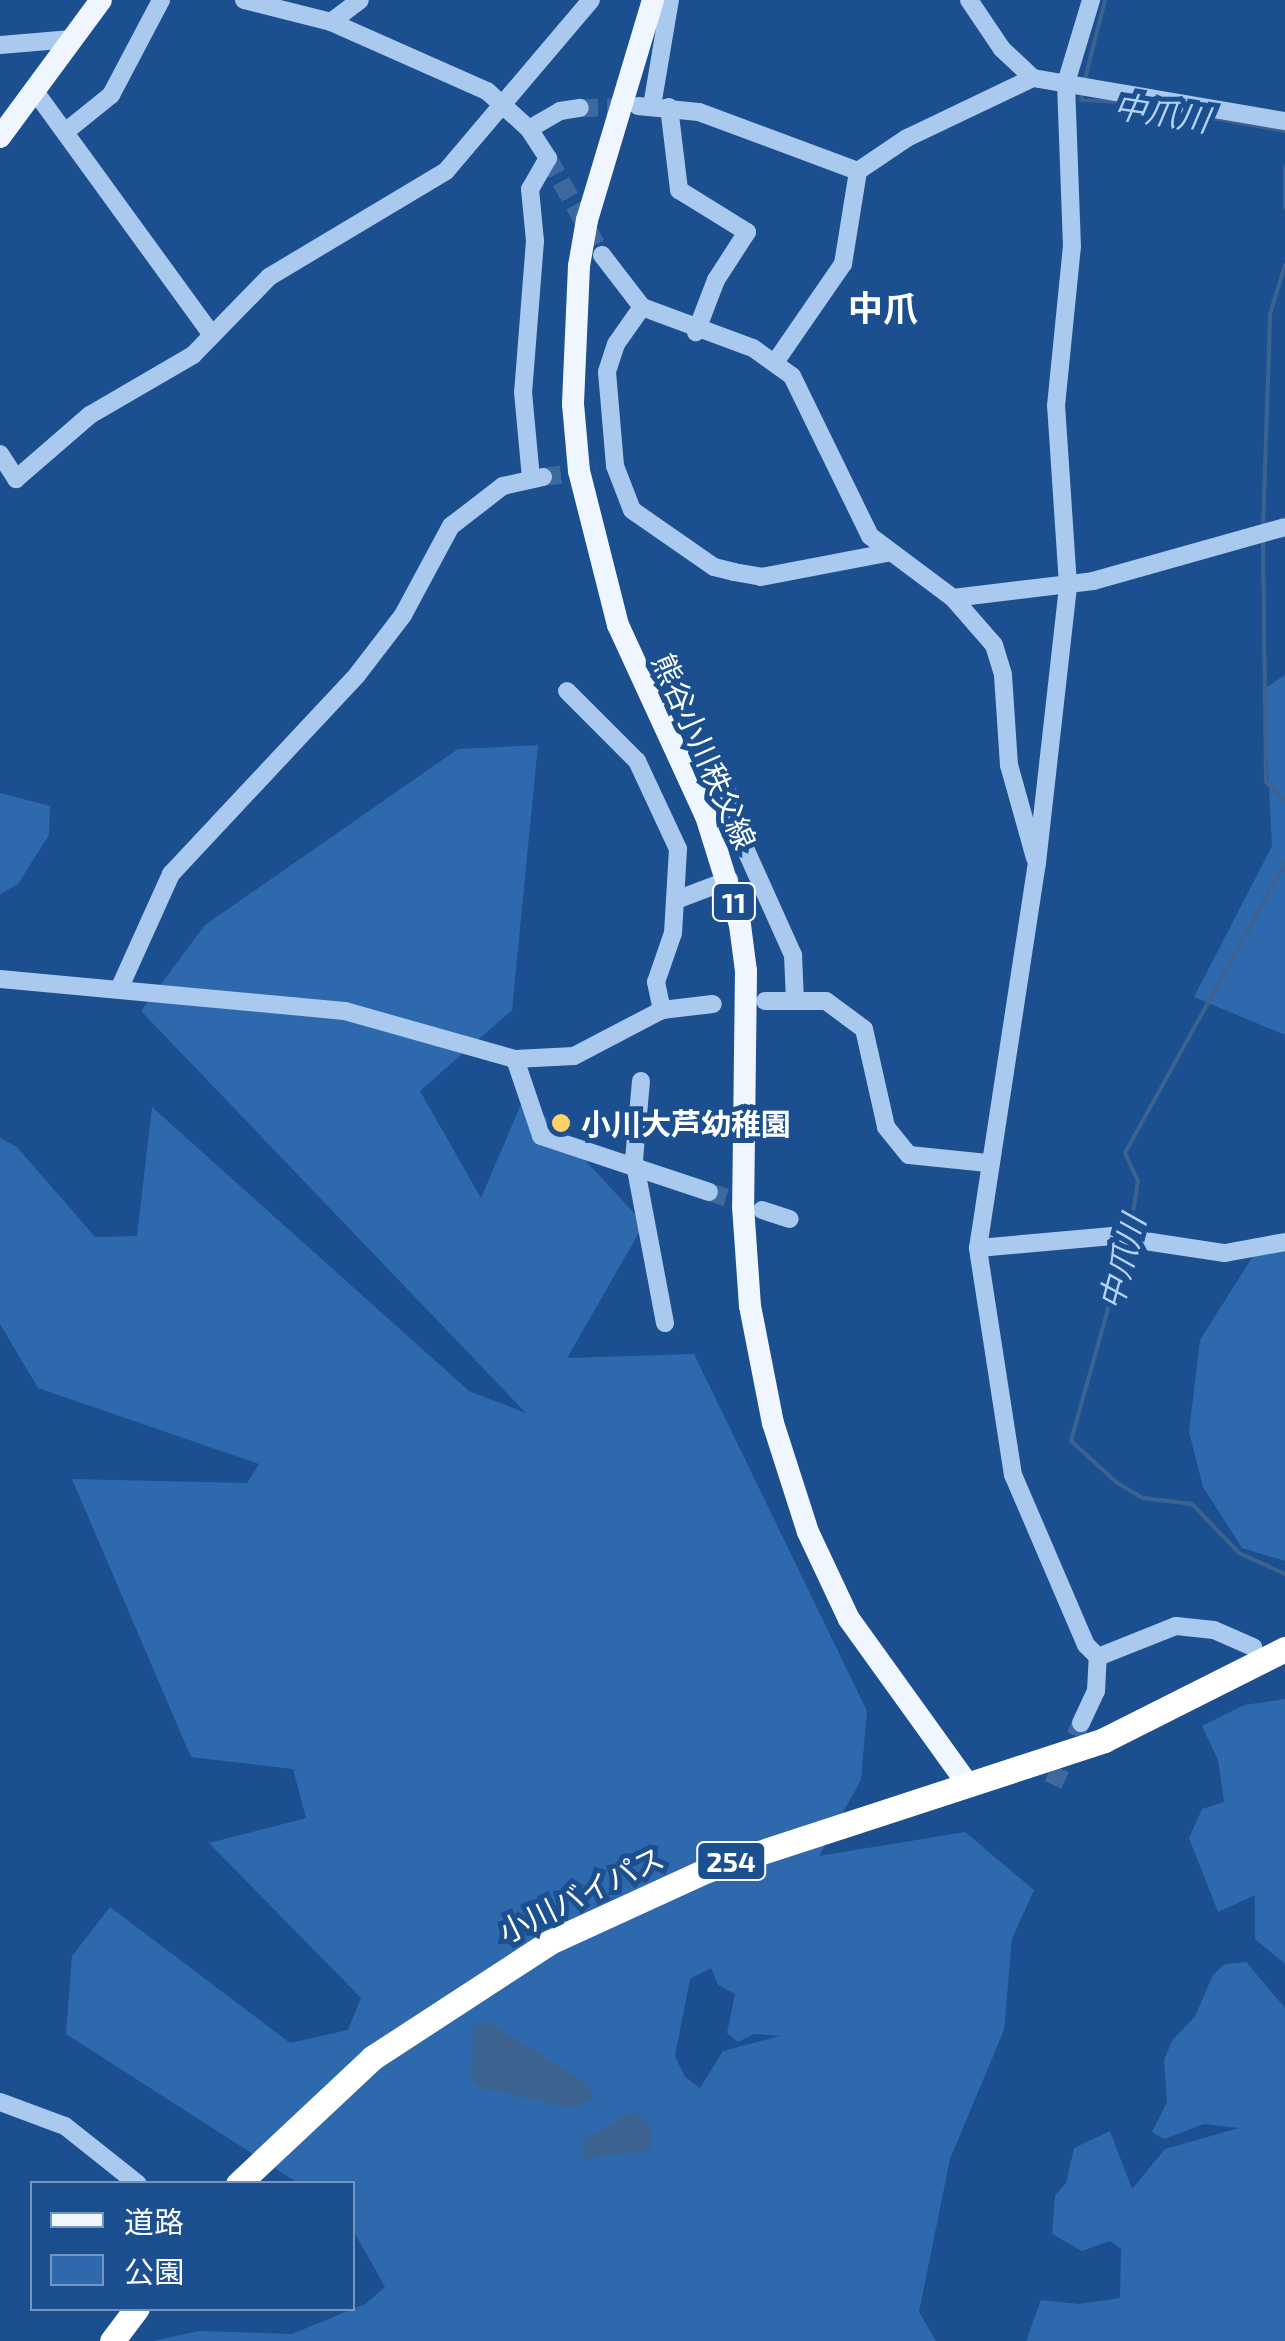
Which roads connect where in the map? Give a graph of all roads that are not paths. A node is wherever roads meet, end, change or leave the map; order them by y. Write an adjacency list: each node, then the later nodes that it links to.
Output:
1 (101, 0): 11 (main road)
2 (162, 0): 21 (street)
3 (244, 0): 10 (street)
4 (360, 0): 10 (street)
5 (590, 0): 16 (street)
6 (653, 0): 35 (main road, 熊谷小川秩父線 / 11)
7 (670, 0): 17 (street)
8 (969, 0): 13 (street)
9 (1091, 0): 14 (street)
10 (331, 22): 16 (street)
11 (72, 39): 12 (street); 15 (main road)
12 (0, 45)
13 (1032, 78): 14 (street); 23 (street)
14 (1066, 83): 19 (street); 32 (street)
15 (34, 90): 21 (street); 22 (main road)
16 (503, 103): 20 (street); 27 (street)
17 (653, 107): 23 (street); 26 (street)
18 (580, 108): 20 (street)
19 (1285, 121)
20 (530, 130): 40 (street)
21 (64, 132): 27 (street)
22 (0, 137)
23 (858, 171): 28 (street)
24 (602, 256): 25 (street)
25 (642, 307): 26 (street); 31 (street)
26 (696, 332): 28 (street)
27 (212, 336): 29 (street)
28 (776, 360): 31 (street)
29 (2, 463)
30 (1285, 527): 32 (street)
31 (887, 553): 33 (street)
32 (1068, 585): 33 (street); 36 (street)
33 (954, 598): 36 (street)
34 (567, 691): 38 (street)
35 (694, 791): 37 (main road, 熊谷小川秩父線 / 11); 41 (street)
36 (1037, 864): 47 (street)
37 (729, 880): 38 (street); 59 (main road, 熊谷小川秩父線 / 11)
38 (676, 900): 44 (street)
39 (0, 979): 40 (street)
40 (120, 987): 45 (street)
41 (795, 1000): 42 (street); 47 (street)
42 (764, 1001)
43 (713, 1004): 44 (street)
44 (662, 1010): 45 (street)
45 (515, 1060): 48 (street)
46 (641, 1081): 48 (street)
47 (988, 1163): 53 (street)
48 (636, 1166): 49 (street); 54 (street)
49 (709, 1192)
50 (762, 1210): 51 (street)
51 (790, 1220)
52 (1285, 1242): 53 (street)
53 (978, 1248): 57 (street)
54 (665, 1323)
55 (1253, 1647): 57 (street)
56 (1285, 1649): 59 (highway, 小川バイパス / 254)
57 (1098, 1657): 58 (street)
58 (1081, 1723)
59 (969, 1786): 62 (highway, 小川バイパス / 254)
60 (0, 2102): 61 (street)
61 (134, 2181)
62 (241, 2181)
63 (135, 2311): 64 (highway)
64 (112, 2341)

